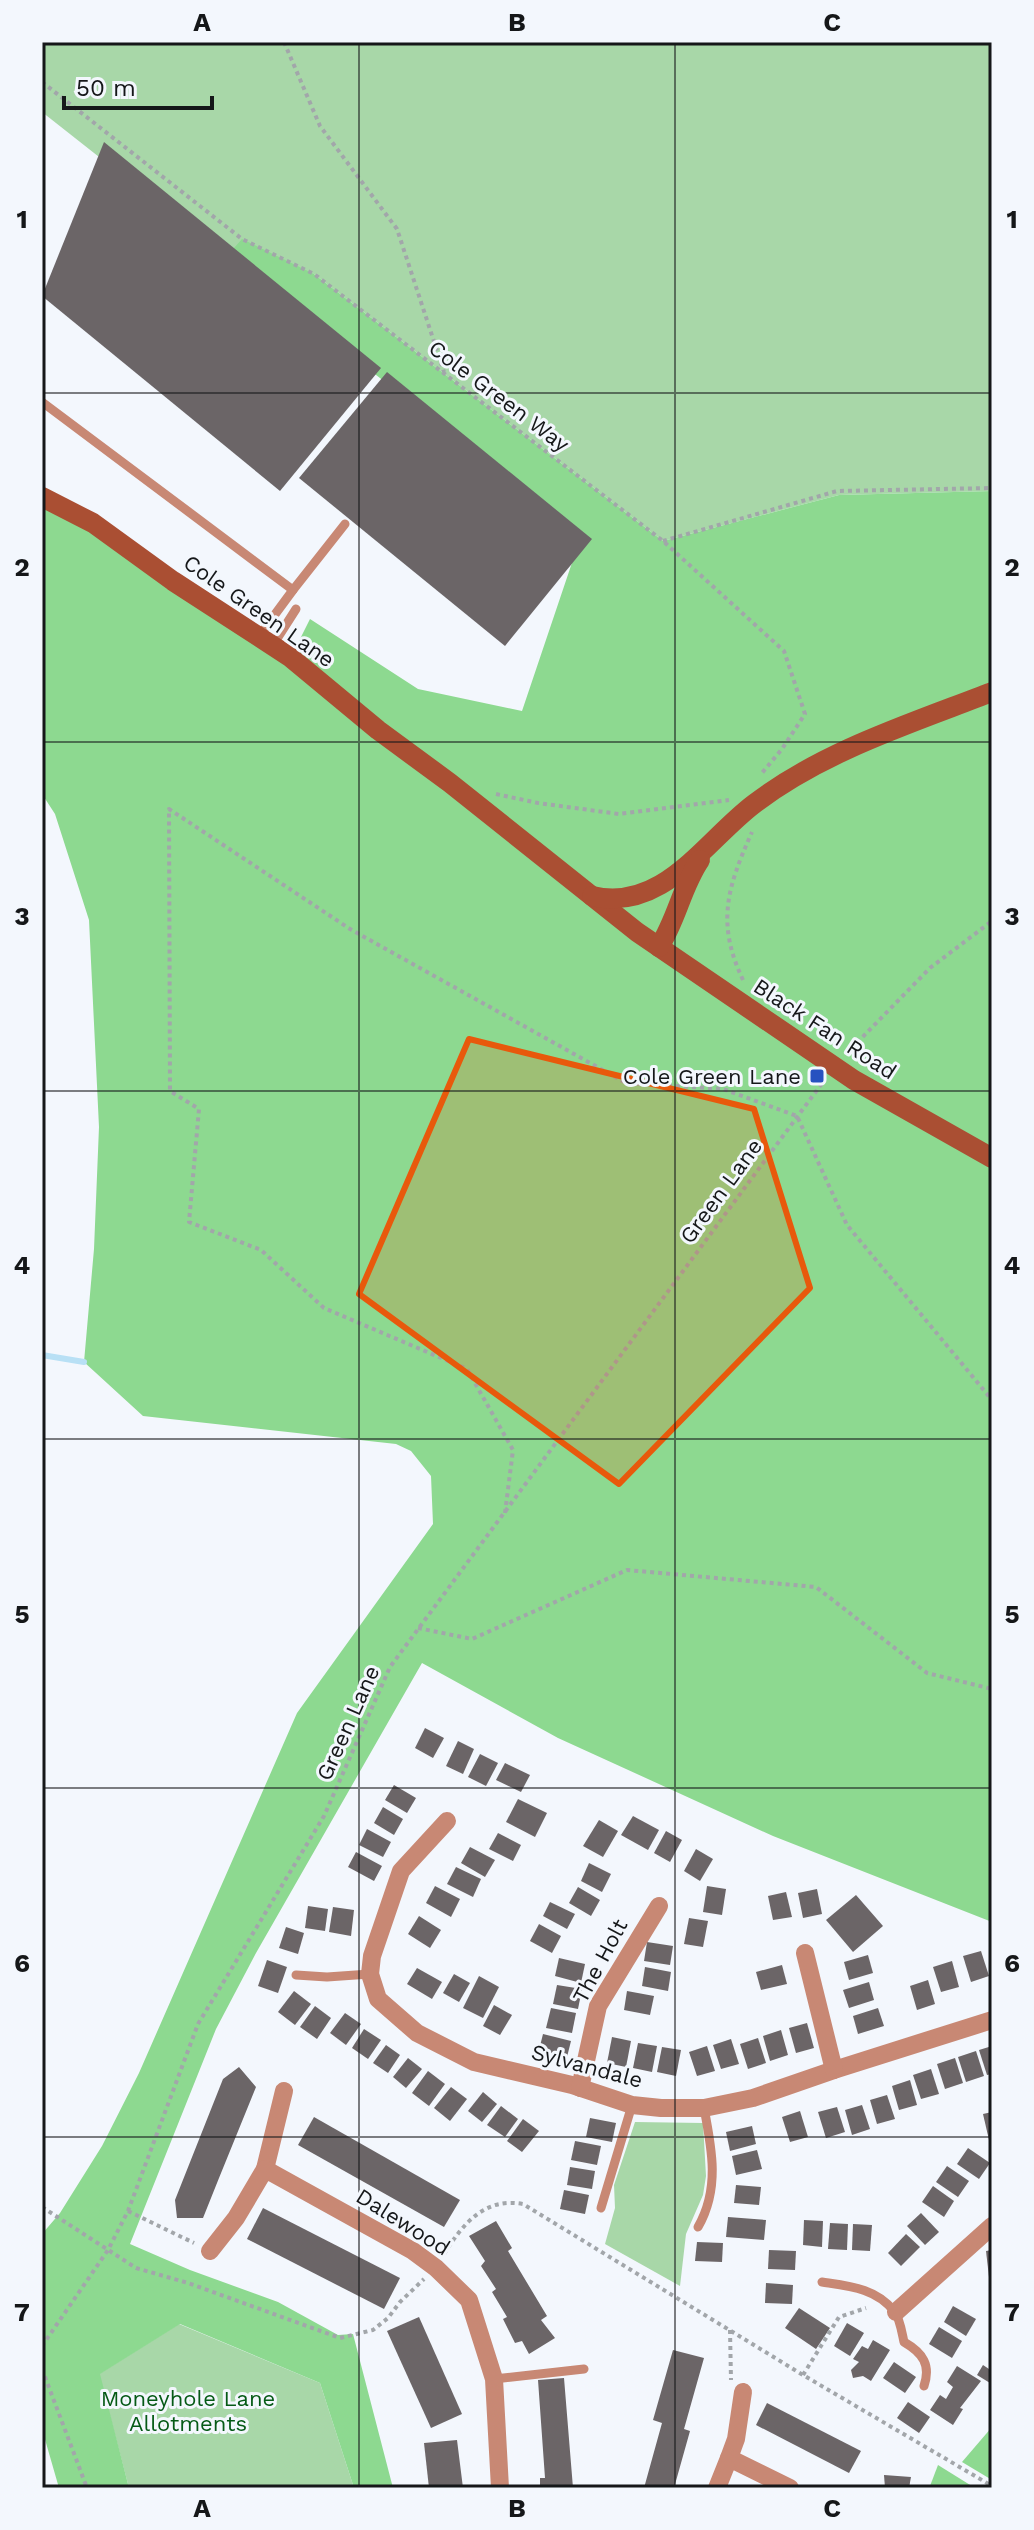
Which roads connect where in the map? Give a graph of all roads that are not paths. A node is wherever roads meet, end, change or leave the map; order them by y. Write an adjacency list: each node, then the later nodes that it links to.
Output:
1 (42, 402): 4 (lane)
2 (42, 497): 6 (main road, Cole Green Lane)
3 (345, 524): 4 (lane)
4 (293, 590): 6 (lane)
5 (296, 609): 6 (lane)
6 (266, 641): 9 (main road, Cole Green Lane)
7 (992, 692): 8 (main road)
8 (719, 835): 9 (main road); 11 (main road)
9 (592, 896): 10 (main road, Cole Green Lane)
10 (637, 932): 11 (main road, Black Fan Road)
11 (659, 947): 12 (main road, Black Fan Road)
12 (992, 1158)
13 (447, 1821): 16 (street)
14 (659, 1906): 20 (street, The Holt)
15 (805, 1953): 19 (street)
16 (370, 1974): 17 (lane); 20 (street, Sylvandale)
17 (296, 1975)
18 (992, 2020): 19 (street, Sylvandale)
19 (834, 2070): 23 (street, Sylvandale)
20 (580, 2088): 22 (street, Sylvandale)
21 (284, 2091): 24 (street)
22 (632, 2105): 23 (street, Sylvandale); 25 (lane)
23 (704, 2108): 27 (lane)
24 (265, 2169): 28 (street); 32 (street, Dalewood)
25 (601, 2208)
26 (992, 2226): 30 (street)
27 (698, 2227)
28 (210, 2251)
29 (822, 2282): 30 (lane)
30 (896, 2312): 33 (lane)
31 (584, 2369): 32 (lane)
32 (494, 2379): 36 (street, Dalewood)
33 (924, 2386)
34 (743, 2392): 35 (street)
35 (729, 2458): 37 (street); 38 (street)
36 (500, 2488)
37 (717, 2488)
38 (790, 2488)

